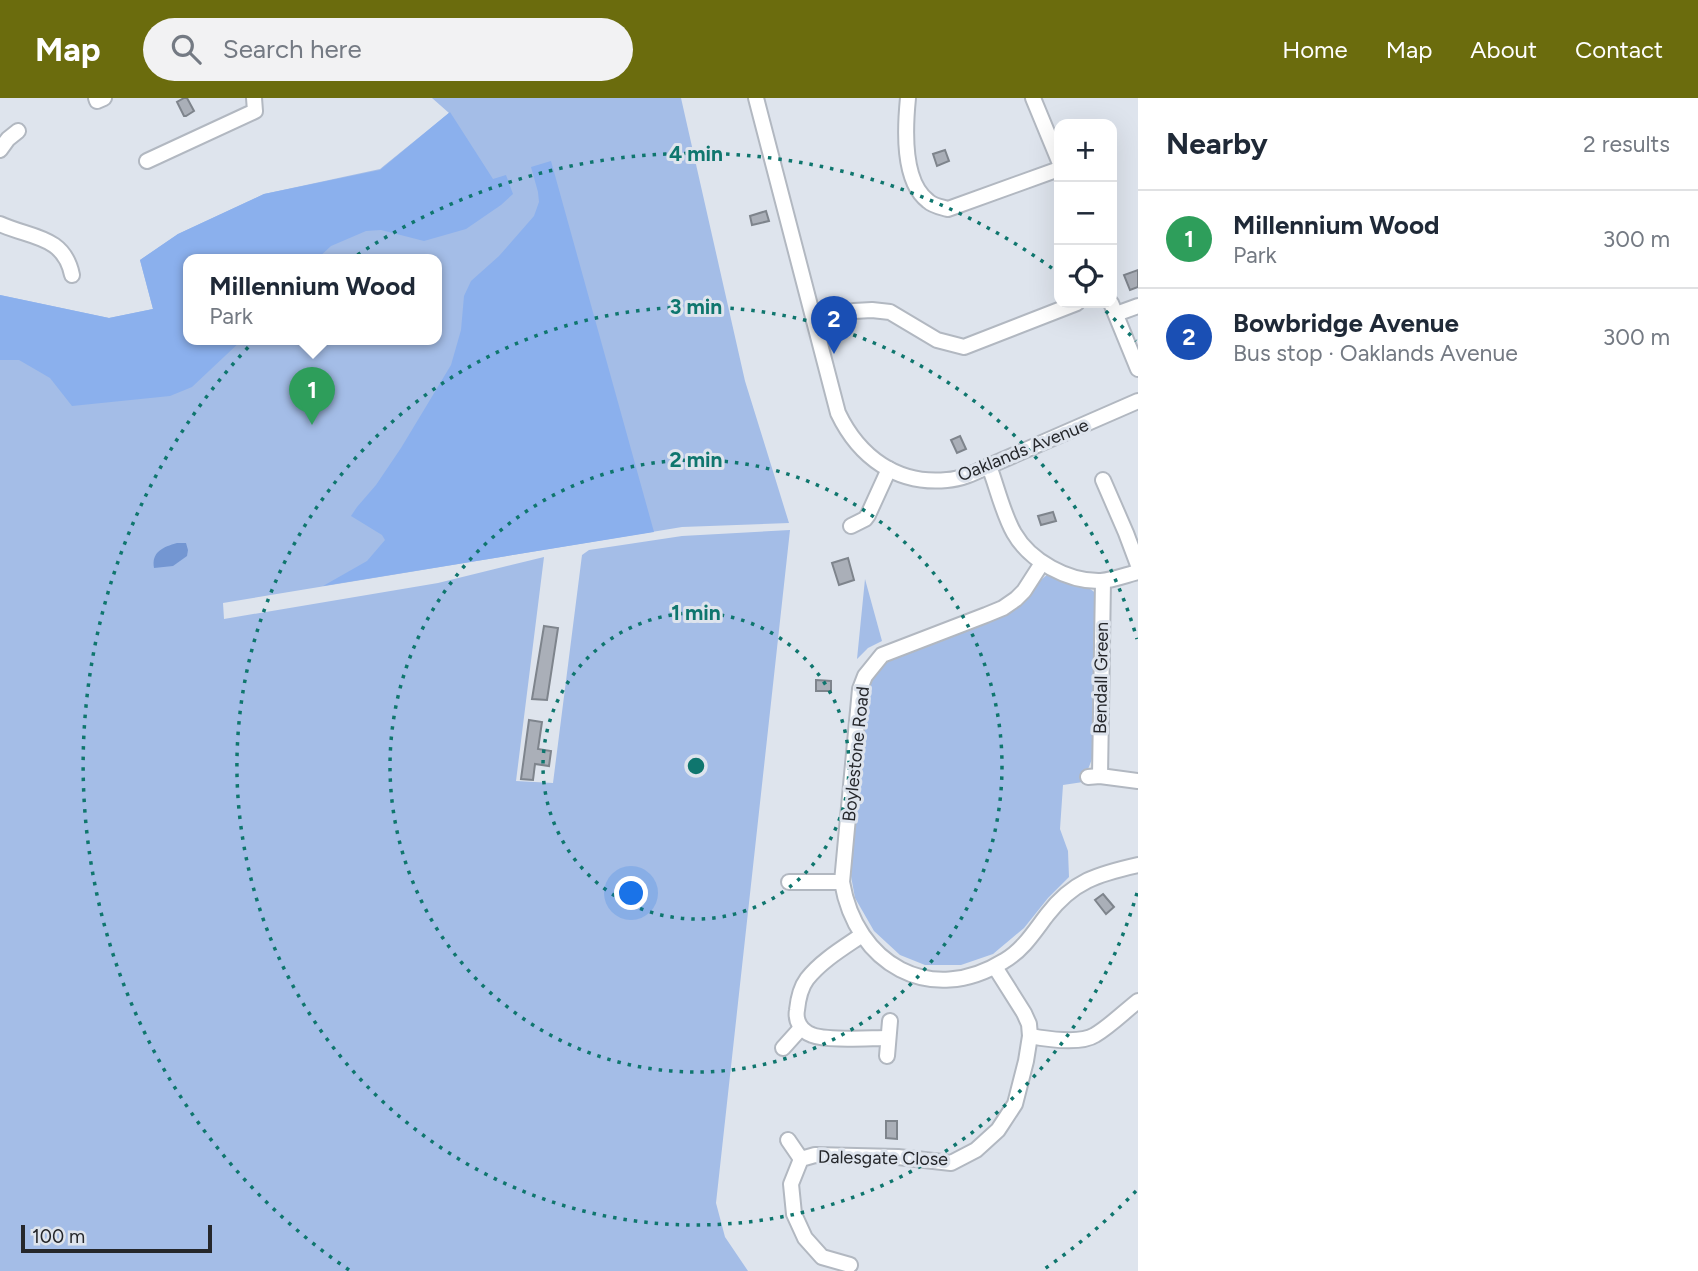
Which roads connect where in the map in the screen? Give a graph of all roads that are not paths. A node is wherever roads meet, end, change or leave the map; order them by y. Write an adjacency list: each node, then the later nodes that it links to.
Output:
1 (254, 98): 8 (street)
2 (756, 98): 15 (street, Oaklands Avenue)
3 (908, 98): 9 (street)
4 (1033, 98): 6 (street)
5 (18, 131): 7 (street)
6 (1054, 149)
7 (0, 150)
8 (147, 161)
9 (1054, 171)
10 (0, 224): 11 (street)
11 (72, 275)
12 (1138, 306): 14 (street)
13 (1064, 308): 15 (street)
14 (1114, 309): 16 (street)
15 (815, 321): 19 (street, Oaklands Avenue)
16 (1138, 369)
17 (1138, 401): 18 (street, Oaklands Avenue)
18 (989, 466): 19 (street, Oaklands Avenue); 22 (street)
19 (889, 470): 21 (street)
20 (1104, 481): 23 (street)
21 (851, 526)
22 (1042, 563): 25 (street); 29 (street, Boylestone Road)
23 (1138, 565)
24 (1138, 572): 25 (street)
25 (1103, 581): 26 (street, Bendall Green)
26 (1138, 781)
27 (1138, 865): 31 (street)
28 (789, 882): 29 (street)
29 (842, 882): 30 (street)
30 (862, 935): 31 (street); 34 (street)
31 (995, 967): 35 (street)
32 (1138, 1001): 35 (street)
33 (890, 1021): 36 (street)
34 (801, 1028): 36 (street); 37 (street)
35 (1030, 1036): 40 (street, Dalesgate Close)
36 (888, 1038): 38 (street)
37 (783, 1048)
38 (887, 1056)
39 (788, 1140): 40 (street)
40 (801, 1159): 41 (street, Dalesgate Close)
41 (822, 1257): 42 (street); 43 (street)
42 (850, 1265)
43 (813, 1271)

